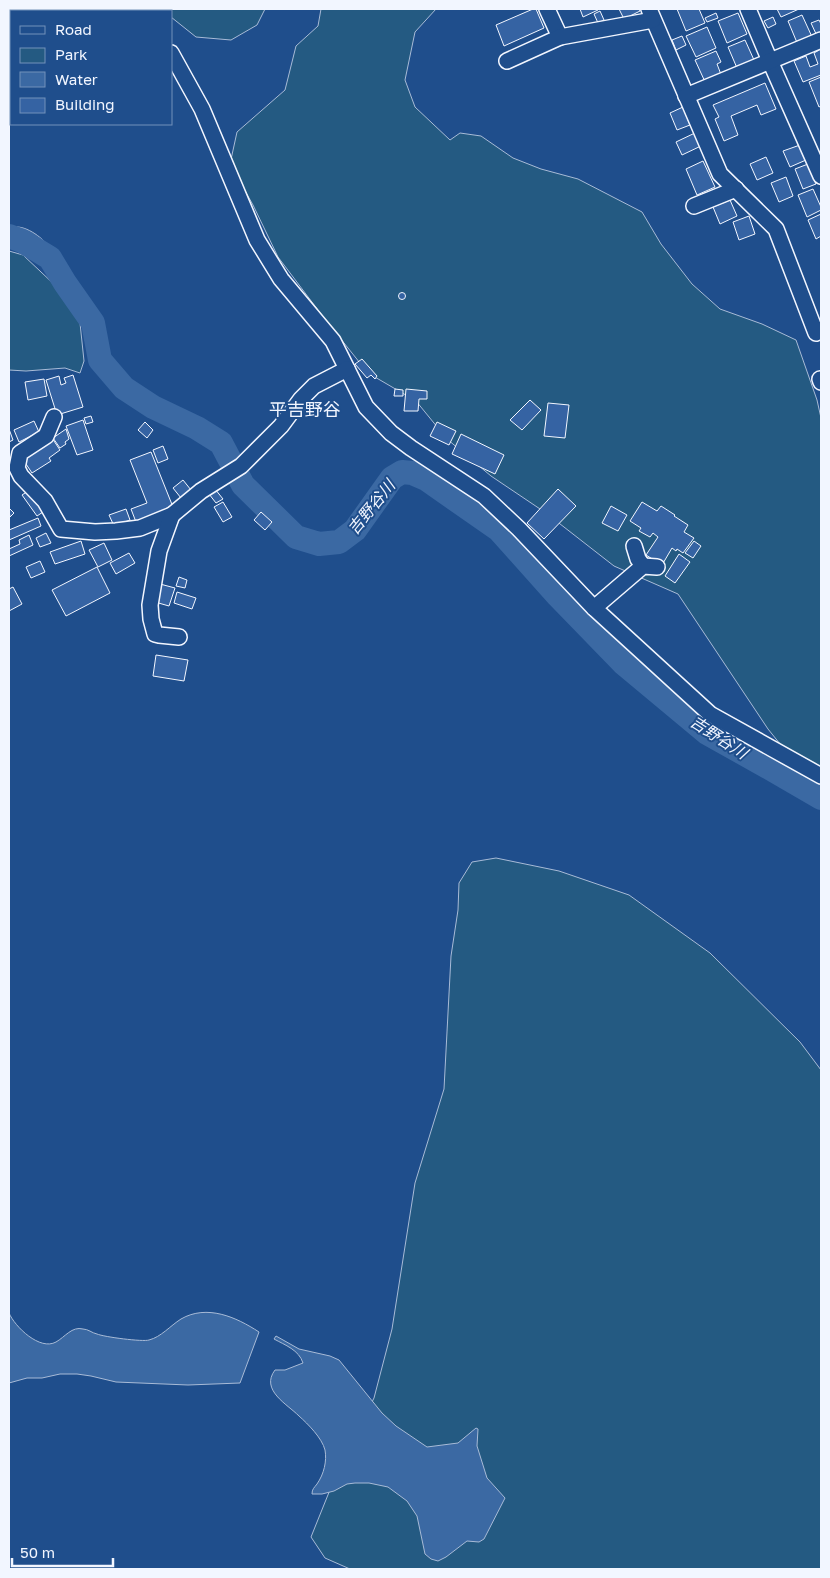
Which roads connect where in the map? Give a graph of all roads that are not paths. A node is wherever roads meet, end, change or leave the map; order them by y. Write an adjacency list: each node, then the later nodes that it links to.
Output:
1 (548, 9): 4 (street)
2 (748, 9): 8 (street)
3 (651, 15): 4 (street); 9 (street)
4 (560, 37): 7 (street)
5 (821, 40): 8 (street)
6 (172, 55): 14 (street)
7 (507, 61)
8 (770, 61): 9 (street); 10 (street)
9 (686, 96): 11 (street)
10 (821, 176)
11 (736, 189): 12 (street); 13 (street)
12 (694, 206)
13 (821, 330)
14 (347, 370): 16 (street); 18 (street)
15 (54, 417): 16 (street)
16 (172, 515): 19 (street)
17 (634, 546): 18 (street)
18 (594, 608): 20 (street)
19 (179, 636)
20 (821, 776)

